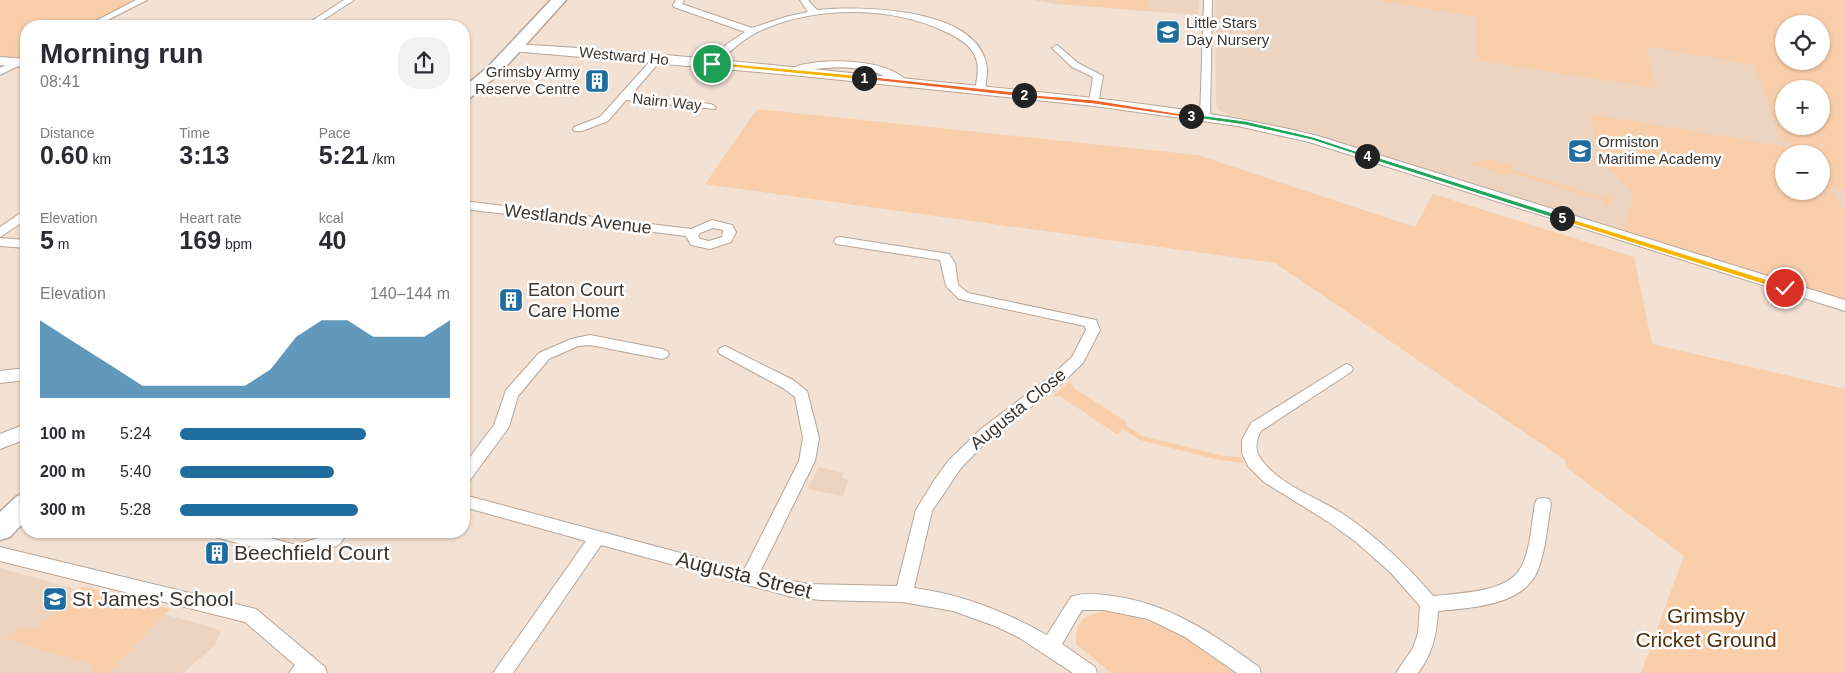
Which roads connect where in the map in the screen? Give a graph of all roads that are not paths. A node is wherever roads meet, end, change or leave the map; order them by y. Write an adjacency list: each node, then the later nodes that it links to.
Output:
1 (143, 0): 10 (street)
2 (350, 0): 11 (street)
3 (559, 0): 13 (main road)
4 (680, 0): 12 (street)
5 (804, 0): 9 (street)
6 (890, 0): 8 (street)
7 (1208, 0): 26 (street)
8 (884, 12): 9 (street); 22 (street)
9 (814, 13): 12 (street)
10 (102, 20)
11 (318, 20)
12 (751, 31): 19 (street)
13 (516, 48): 15 (street, Westward Ho); 21 (main road)
14 (1057, 48): 24 (street)
15 (657, 59): 19 (street, Westward Ho); 23 (street)
16 (0, 61): 17 (main road)
17 (20, 61)
18 (20, 62): 20 (street)
19 (712, 64): 22 (street, Westward Ho)
20 (0, 72)
21 (470, 90)
22 (980, 90): 24 (street, Westward Ho)
23 (623, 97): 25 (street, Nairn Way); 27 (street)
24 (1094, 102): 26 (street, Westward Ho)
25 (711, 107)
26 (1205, 118): 35 (street, Westward Ho)
27 (578, 129)
28 (470, 206): 31 (street, Westlands Avenue)
29 (20, 219): 30 (street)
30 (0, 232)
31 (693, 233)
32 (0, 242): 34 (street)
33 (840, 242): 53 (street, Augusta Close)
34 (20, 244)
35 (1845, 306)
36 (725, 351): 52 (street)
37 (662, 354): 43 (street)
38 (1346, 369): 54 (street)
39 (20, 375): 40 (street)
40 (0, 377)
41 (20, 434): 42 (street)
42 (0, 442)
43 (470, 468)
44 (470, 503): 50 (street, Augusta Street)
45 (1542, 504): 54 (street)
46 (20, 509): 47 (main road)
47 (0, 529)
48 (245, 538): 49 (street)
49 (335, 538)
50 (597, 538): 52 (street, Augusta Street); 57 (street)
51 (0, 554): 56 (street)
52 (749, 577): 53 (street, Augusta Street)
53 (904, 594): 55 (street, Augusta Street)
54 (1429, 604): 60 (street)
55 (1050, 647): 58 (street, Augusta Street); 59 (street)
56 (309, 670)
57 (502, 673)
58 (1088, 673)
59 (1252, 673)
60 (1405, 673)

